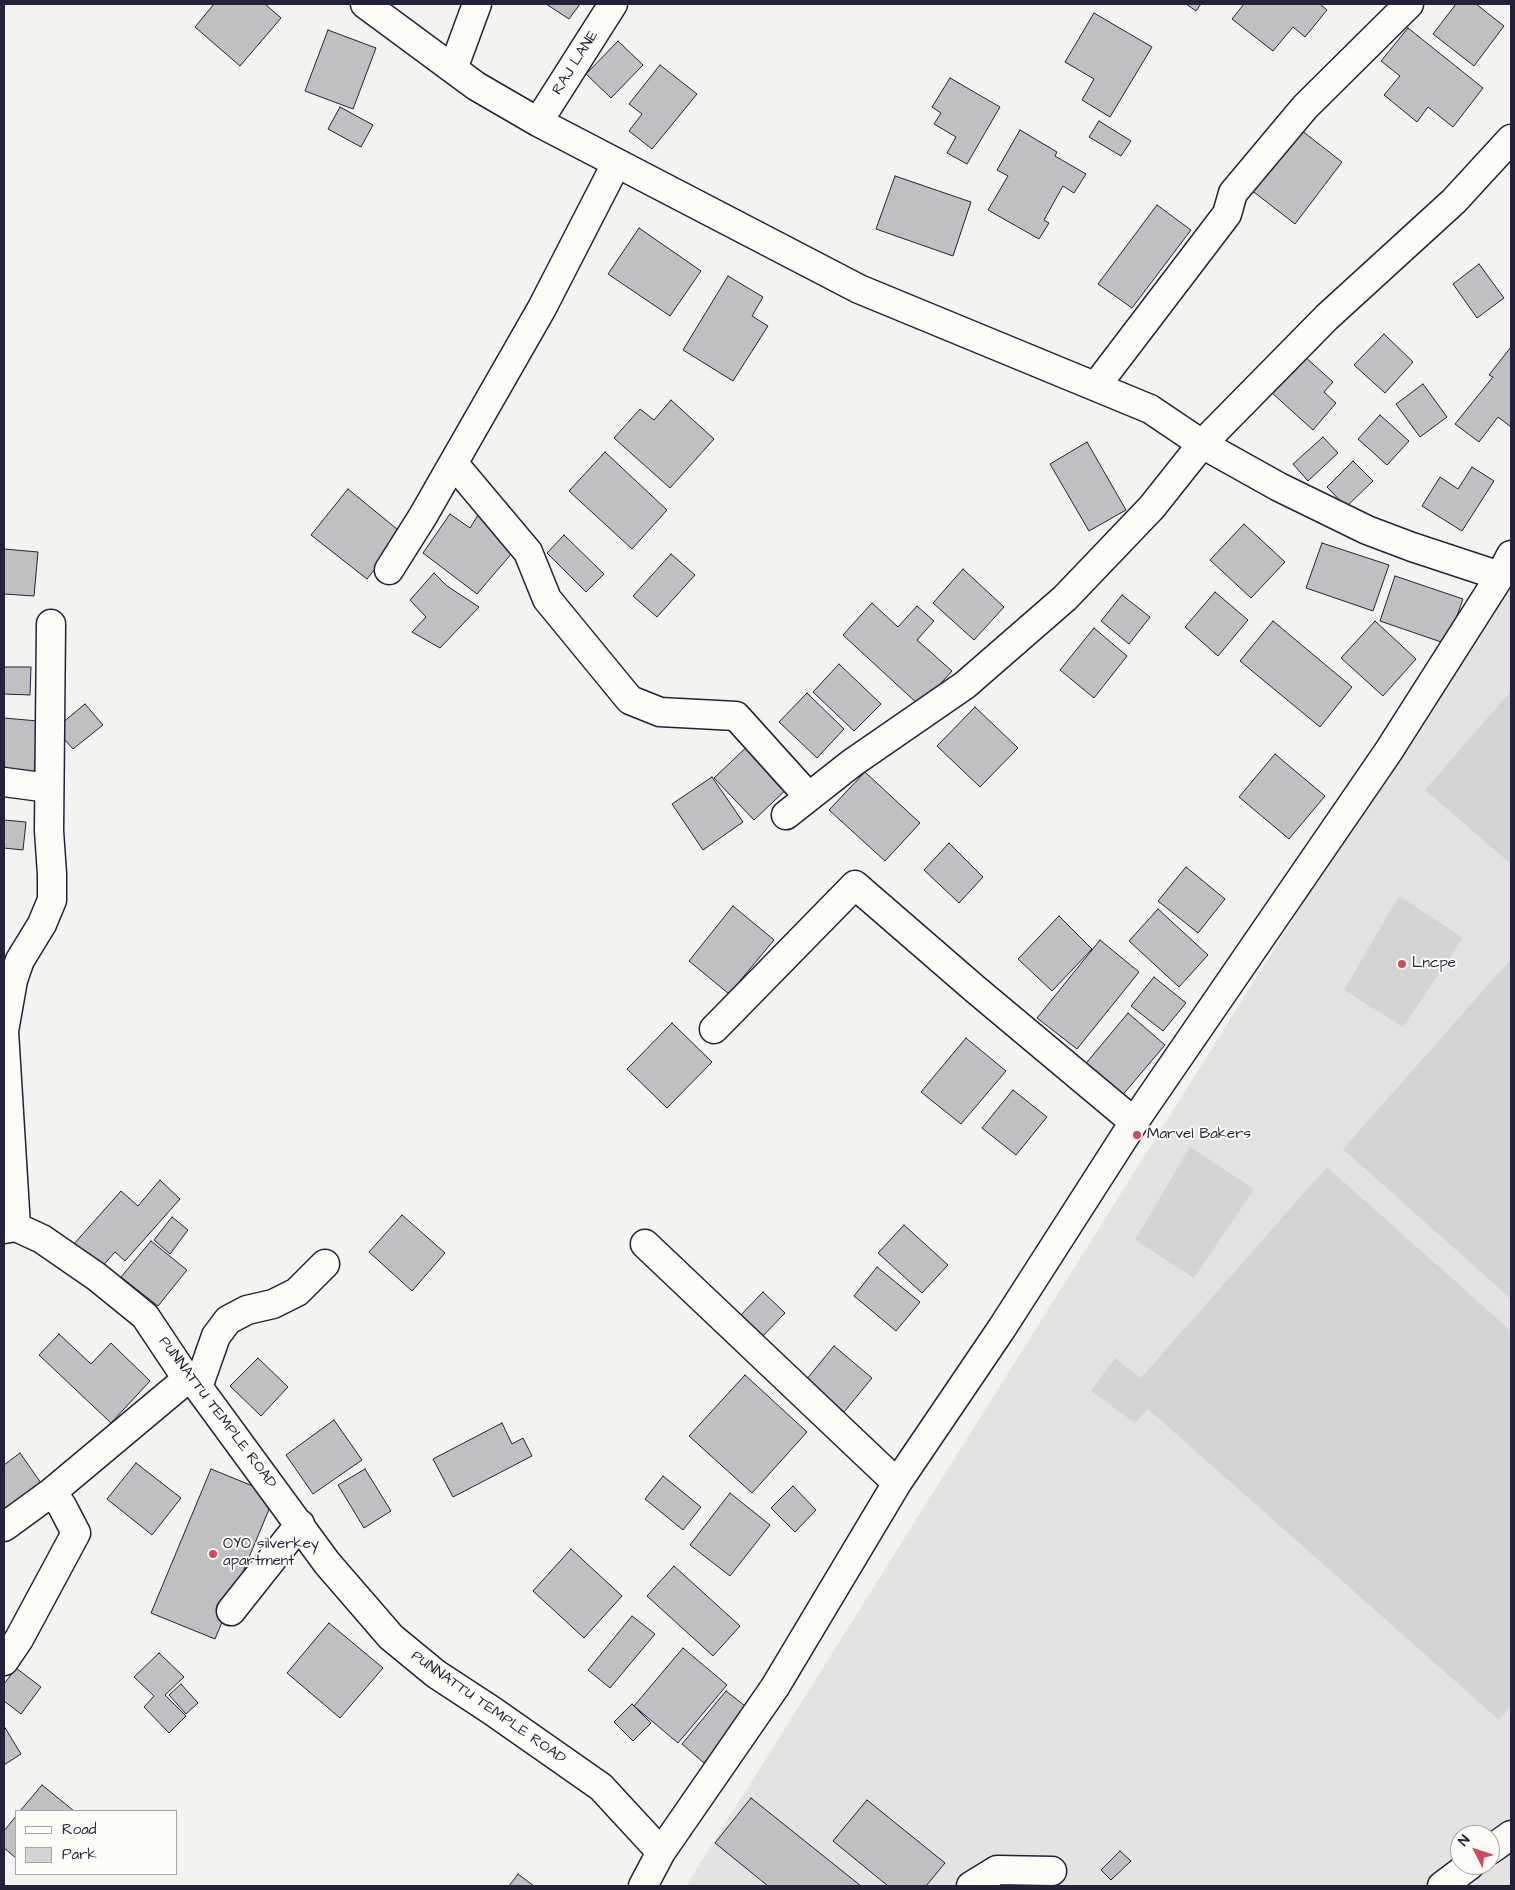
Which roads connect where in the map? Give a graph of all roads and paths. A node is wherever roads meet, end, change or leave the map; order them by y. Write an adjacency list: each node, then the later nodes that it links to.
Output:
1 (365, 4): 5 (street)
2 (477, 4): 5 (street)
3 (613, 4): 6 (street, RAJ LANE)
4 (1409, 4): 9 (street)
5 (453, 69): 6 (street)
6 (538, 122): 8 (street)
7 (1511, 139): 10 (street)
8 (616, 164): 9 (street); 11 (street)
9 (1096, 386): 10 (street)
10 (1202, 444): 12 (street); 17 (street)
11 (454, 464): 13 (street); 17 (street)
12 (1506, 565): 21 (street)
13 (389, 570)
14 (51, 624): 16 (street)
15 (4, 782): 16 (street)
16 (49, 788): 20 (street)
17 (809, 797): 18 (street)
18 (786, 815)
19 (714, 1029): 21 (street)
20 (4, 1031): 22 (street)
21 (1134, 1122): 26 (street)
22 (10, 1228): 25 (street, PUNNATTU TEMPLE ROAD)
23 (645, 1244): 26 (street)
24 (326, 1264): 25 (street)
25 (193, 1383): 27 (street); 28 (street, PUNNATTU TEMPLE ROAD)
26 (897, 1483): 34 (street)
27 (52, 1492): 29 (street); 31 (street)
28 (300, 1524): 30 (street); 34 (street, PUNNATTU TEMPLE ROAD)
29 (4, 1527)
30 (231, 1611)
31 (4, 1661)
32 (1511, 1835): 33 (street)
33 (1500, 1843)
34 (661, 1852): 37 (street)
35 (1052, 1871): 38 (street)
36 (1457, 1875): 39 (street)
37 (643, 1886)
38 (971, 1886)
39 (1442, 1886)

